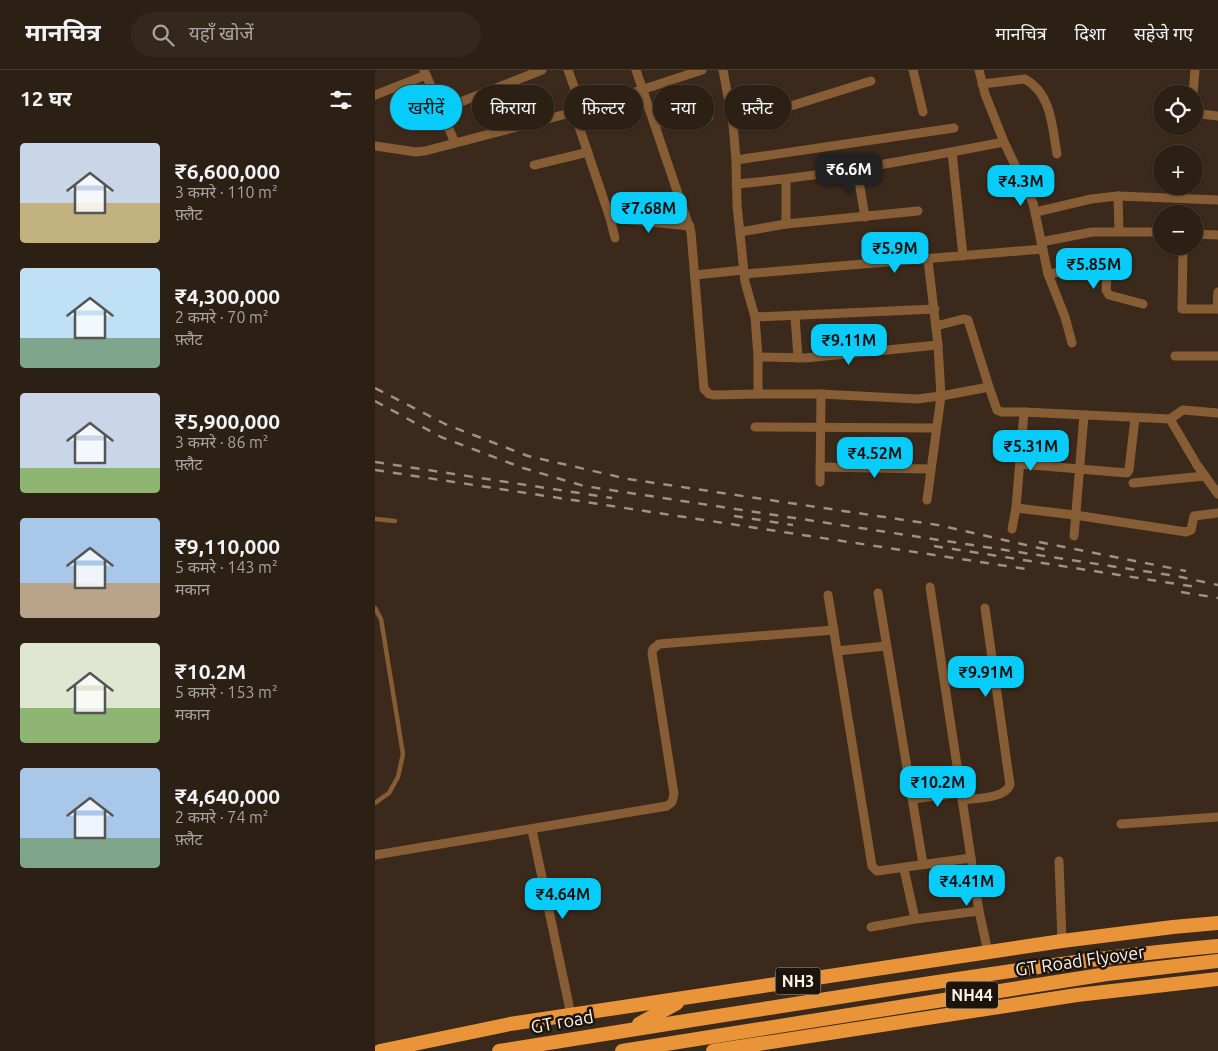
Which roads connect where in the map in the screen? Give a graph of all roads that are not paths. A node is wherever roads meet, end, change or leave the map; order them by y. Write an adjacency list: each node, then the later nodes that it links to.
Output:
1 (543, 70): 19 (street)
2 (568, 70): 13 (street)
3 (636, 70): 14 (street)
4 (702, 70): 17 (street)
5 (723, 70): 15 (street)
6 (913, 70): 21 (street)
7 (979, 70): 11 (street)
8 (1195, 70): 16 (street)
9 (425, 73): 12 (street); 18 (street)
10 (871, 80): 20 (street)
11 (982, 84): 32 (street); 36 (street)
12 (430, 85)
13 (572, 85)
14 (642, 85)
15 (726, 85)
16 (1194, 85)
17 (643, 88): 25 (street)
18 (375, 95)
19 (462, 101)
20 (791, 106)
21 (923, 112)
22 (564, 114): 31 (street)
23 (1203, 114): 24 (street)
24 (1218, 116)
25 (653, 120)
26 (954, 128): 37 (street)
27 (449, 130): 31 (street)
28 (583, 130): 34 (street)
29 (656, 130): 49 (street)
30 (734, 130): 37 (street)
31 (455, 142): 33 (street)
32 (1004, 142): 35 (street); 45 (street)
33 (375, 146)
34 (588, 152): 38 (street); 47 (street)
35 (952, 152): 39 (street); 58 (street)
36 (1057, 154)
37 (736, 160): 41 (street)
38 (535, 165)
39 (857, 170): 40 (street); 46 (street)
40 (785, 180): 41 (street); 48 (street)
41 (736, 184): 51 (street)
42 (1117, 196): 43 (street); 45 (street); 50 (street)
43 (1218, 200)
44 (918, 211): 46 (street)
45 (1036, 212): 56 (street)
46 (865, 217): 48 (street)
47 (610, 218): 49 (street); 55 (street)
48 (786, 224): 51 (street)
49 (690, 226): 62 (street)
50 (1119, 231): 52 (street); 56 (street)
51 (740, 232): 60 (street)
52 (1153, 232)
53 (1203, 234): 54 (street)
54 (1218, 235)
55 (615, 238)
56 (1042, 245): 58 (street); 61 (street)
57 (1183, 255): 66 (street)
58 (963, 256): 59 (street)
59 (928, 260): 60 (street); 65 (street)
60 (744, 272): 62 (street); 68 (street)
61 (1048, 274): 64 (street); 70 (street)
62 (695, 275): 77 (street)
63 (1218, 292): 66 (street)
64 (1143, 304)
65 (935, 309): 67 (street); 69 (street)
66 (1217, 309)
67 (795, 316): 68 (street); 75 (street)
68 (755, 317): 74 (street)
69 (936, 326): 71 (street); 76 (street)
70 (1072, 343)
71 (938, 345): 75 (street); 79 (street)
72 (1175, 356): 73 (street)
73 (1218, 356)
74 (758, 357): 75 (street); 77 (street)
75 (798, 358)
76 (989, 387): 79 (street); 80 (street)
77 (758, 394): 78 (street)
78 (821, 394): 79 (street); 86 (street)
79 (941, 396): 87 (street)
80 (1024, 412): 82 (street); 88 (street)
81 (1218, 413): 84 (street)
82 (1084, 415): 83 (street); 91 (street)
83 (1135, 418): 84 (street); 91 (street)
84 (1170, 419): 92 (street)
85 (755, 427): 86 (street)
86 (820, 428): 87 (street); 89 (street)
87 (936, 428): 90 (street)
88 (1020, 464): 91 (street); 97 (street)
89 (820, 467): 90 (street); 93 (street)
90 (930, 469): 96 (street)
91 (1080, 469): 99 (street)
92 (1205, 476): 94 (street); 95 (street)
93 (820, 482)
94 (1133, 483)
95 (1218, 494)
96 (927, 500)
97 (1016, 508): 99 (street); 102 (street)
98 (1218, 513): 99 (street)
99 (1075, 515): 103 (street)
100 (375, 519): 101 (lane)
101 (395, 521)
102 (1012, 529)
103 (1074, 536)
104 (929, 587): 112 (street)
105 (878, 593): 110 (street)
106 (828, 595): 109 (street)
107 (375, 608): 114 (lane)
108 (985, 608): 112 (street)
109 (834, 630): 111 (street); 117 (street)
110 (886, 646): 111 (street); 113 (street)
111 (837, 651): 122 (street)
112 (962, 797): 113 (street); 119 (street)
113 (912, 800): 121 (street)
114 (375, 803)
115 (1218, 817): 116 (street)
116 (1121, 824)
117 (532, 830): 118 (street); 133 (street)
118 (375, 855)
119 (971, 858): 121 (street); 123 (street)
120 (1059, 861): 127 (street)
121 (923, 864): 122 (street)
122 (904, 868): 124 (street)
123 (979, 911): 124 (street); 129 (street)
124 (915, 918): 126 (street)
125 (1218, 923): 127 (highway, NH3)
126 (871, 926)
127 (1062, 941): 129 (highway, NH3)
128 (1218, 946): 134 (highway, GT Road Flyover / NH44)
129 (988, 952): 132 (highway, NH3)
130 (1218, 962): 137 (highway, GT Road Flyover / NH44)
131 (1218, 979): 138 (highway)
132 (687, 997): 133 (highway, NH3); 134 (highway)
133 (571, 1016): 135 (highway, NH3)
134 (632, 1028): 136 (highway, GT road / NH44)
135 (380, 1051)
136 (499, 1051)
137 (622, 1051)
138 (713, 1051)

